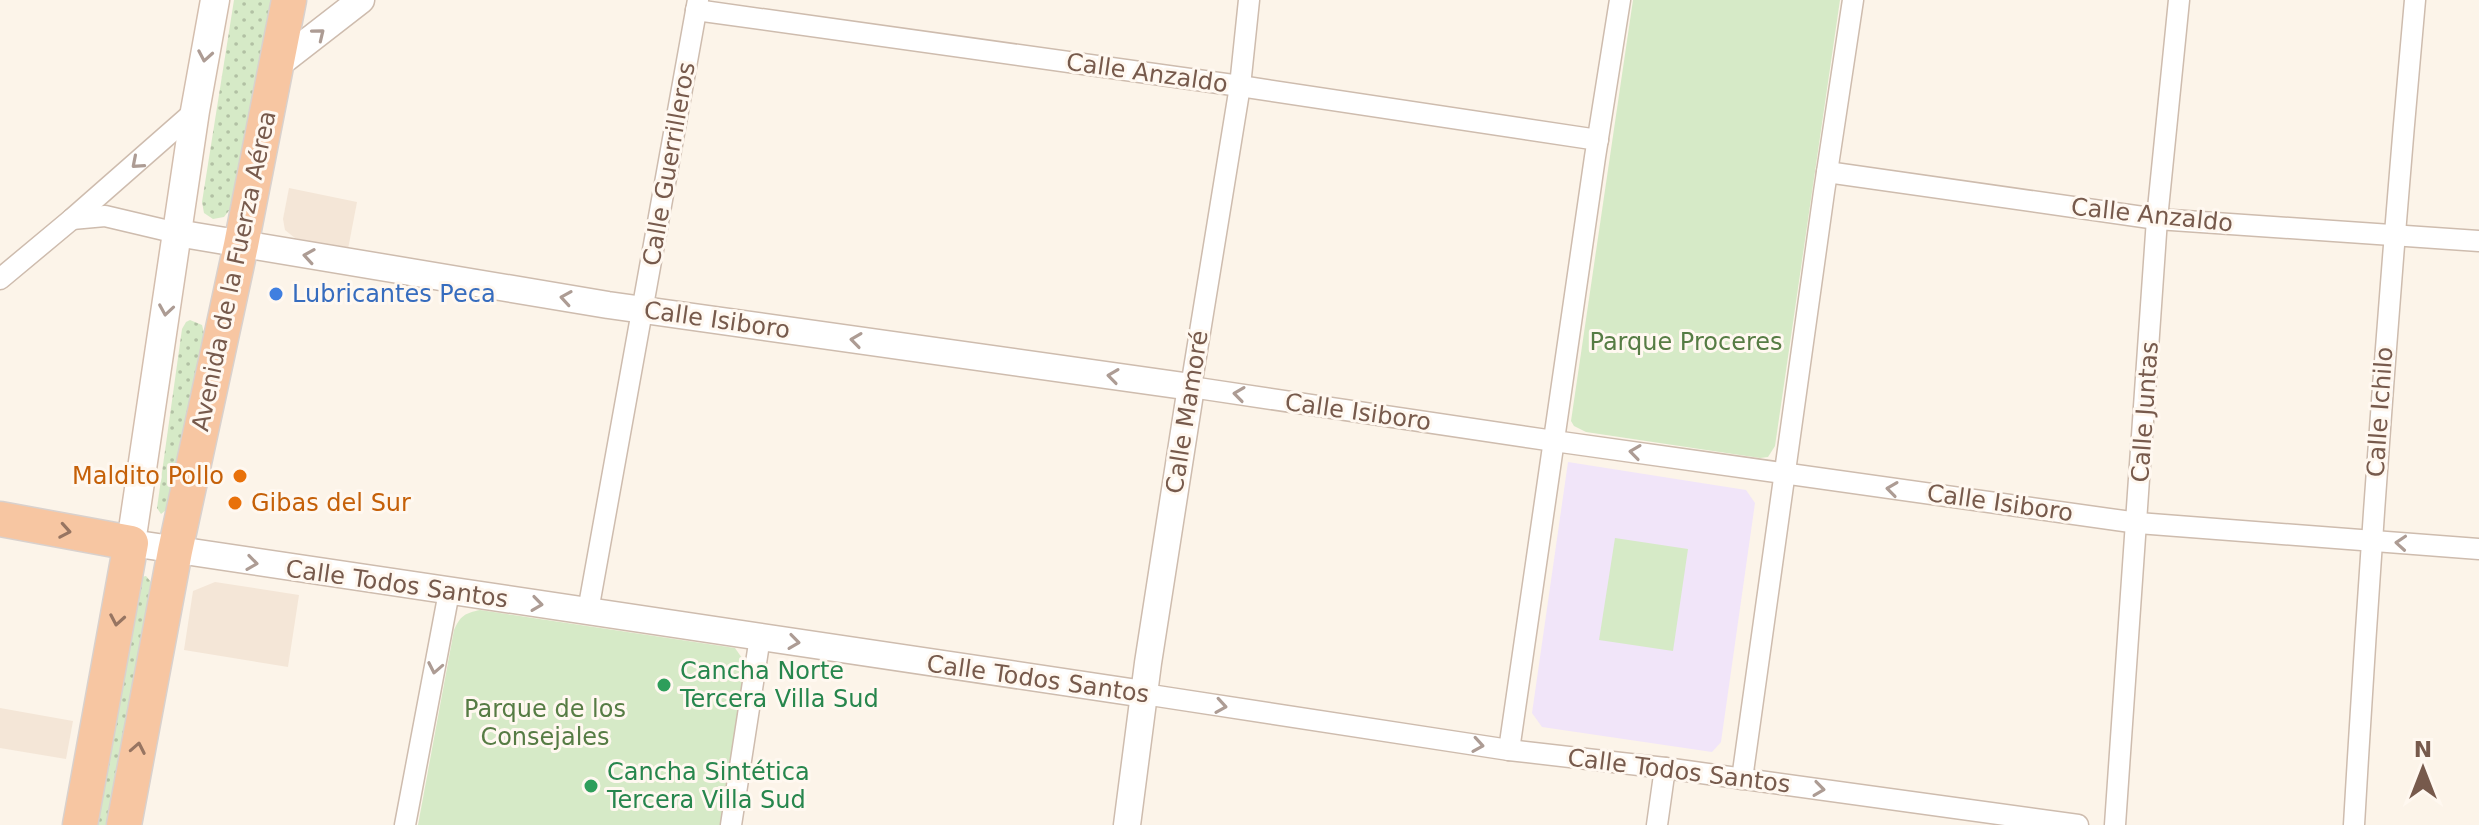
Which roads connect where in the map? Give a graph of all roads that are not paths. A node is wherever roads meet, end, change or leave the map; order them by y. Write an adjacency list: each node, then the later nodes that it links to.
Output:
1 (215, 0): 12 (main road, one-way to 12)
2 (289, 0): 10 (highway, Avenida de la Fuerza Aérea)
3 (361, 0): 10 (street, one-way to 3)
4 (1249, 0): 11 (street, Calle Mamoré)
5 (1620, 0): 13 (street)
6 (1853, 0): 14 (street)
7 (2179, 0): 16 (street, Calle Juntas)
8 (2415, 0): 18 (street, Calle Ichilo)
9 (697, 5): 11 (street, Calle Anzaldo); 22 (street, Calle Guerrilleros)
10 (276, 66): 20 (highway, Avenida de la Fuerza Aérea)
11 (1240, 86): 13 (street, Calle Anzaldo); 23 (street, Calle Mamoré)
12 (195, 111): 15 (street, one-way to 15); 17 (main road)
13 (1598, 140): 24 (street)
14 (1827, 172): 16 (street, Calle Anzaldo); 25 (street)
15 (72, 219): 17 (street); 21 (street)
16 (2157, 219): 18 (street, Calle Anzaldo); 27 (street, Calle Juntas)
17 (177, 233): 20 (street, Calle Isiboro); 29 (main road, one-way to 29)
18 (2393, 235): 19 (street, Calle Anzaldo); 28 (street, Calle Ichilo)
19 (2479, 241)
20 (241, 245): 22 (street, Calle Isiboro, one-way to 20); 31 (highway, Avenida de la Fuerza Aérea)
21 (0, 279)
22 (643, 310): 23 (street, Calle Isiboro, one-way to 22); 33 (street, Calle Guerrilleros)
23 (1191, 387): 24 (street, Calle Isiboro, one-way to 23); 35 (street, Calle Mamoré)
24 (1554, 441): 25 (street, Calle Isiboro, one-way to 24); 36 (street)
25 (1785, 474): 27 (street, Calle Isiboro, one-way to 25); 38 (street)
26 (0, 519): 29 (highway, Calle Todos Santos, one-way to 29)
27 (2138, 523): 28 (street, Calle Isiboro); 46 (street, Calle Juntas)
28 (2371, 541): 30 (street, Calle Isiboro, one-way to 28); 47 (street, Calle Ichilo)
29 (131, 543): 31 (street, Calle Todos Santos); 39 (highway, one-way to 39)
30 (2479, 549)
31 (175, 551): 32 (street, Calle Todos Santos, one-way to 32); 40 (highway, Avenida de la Fuerza Aérea, one-way to 31)
32 (449, 592): 33 (street, Calle Todos Santos, one-way to 33); 41 (street, one-way to 41)
33 (588, 611): 34 (street, Calle Todos Santos)
34 (760, 637): 35 (street, Calle Todos Santos, one-way to 35); 42 (street)
35 (1144, 694): 36 (street, Calle Todos Santos, one-way to 36); 43 (street, Calle Mamoré)
36 (1509, 750): 37 (street, Calle Todos Santos)
37 (1665, 768): 38 (street, Calle Todos Santos); 44 (street)
38 (1742, 779): 45 (street, Calle Todos Santos, one-way to 45)
39 (80, 825)
40 (124, 825)
41 (405, 825)
42 (731, 825)
43 (1127, 825)
44 (1657, 825)
45 (2078, 825)
46 (2115, 825)
47 (2354, 825)

